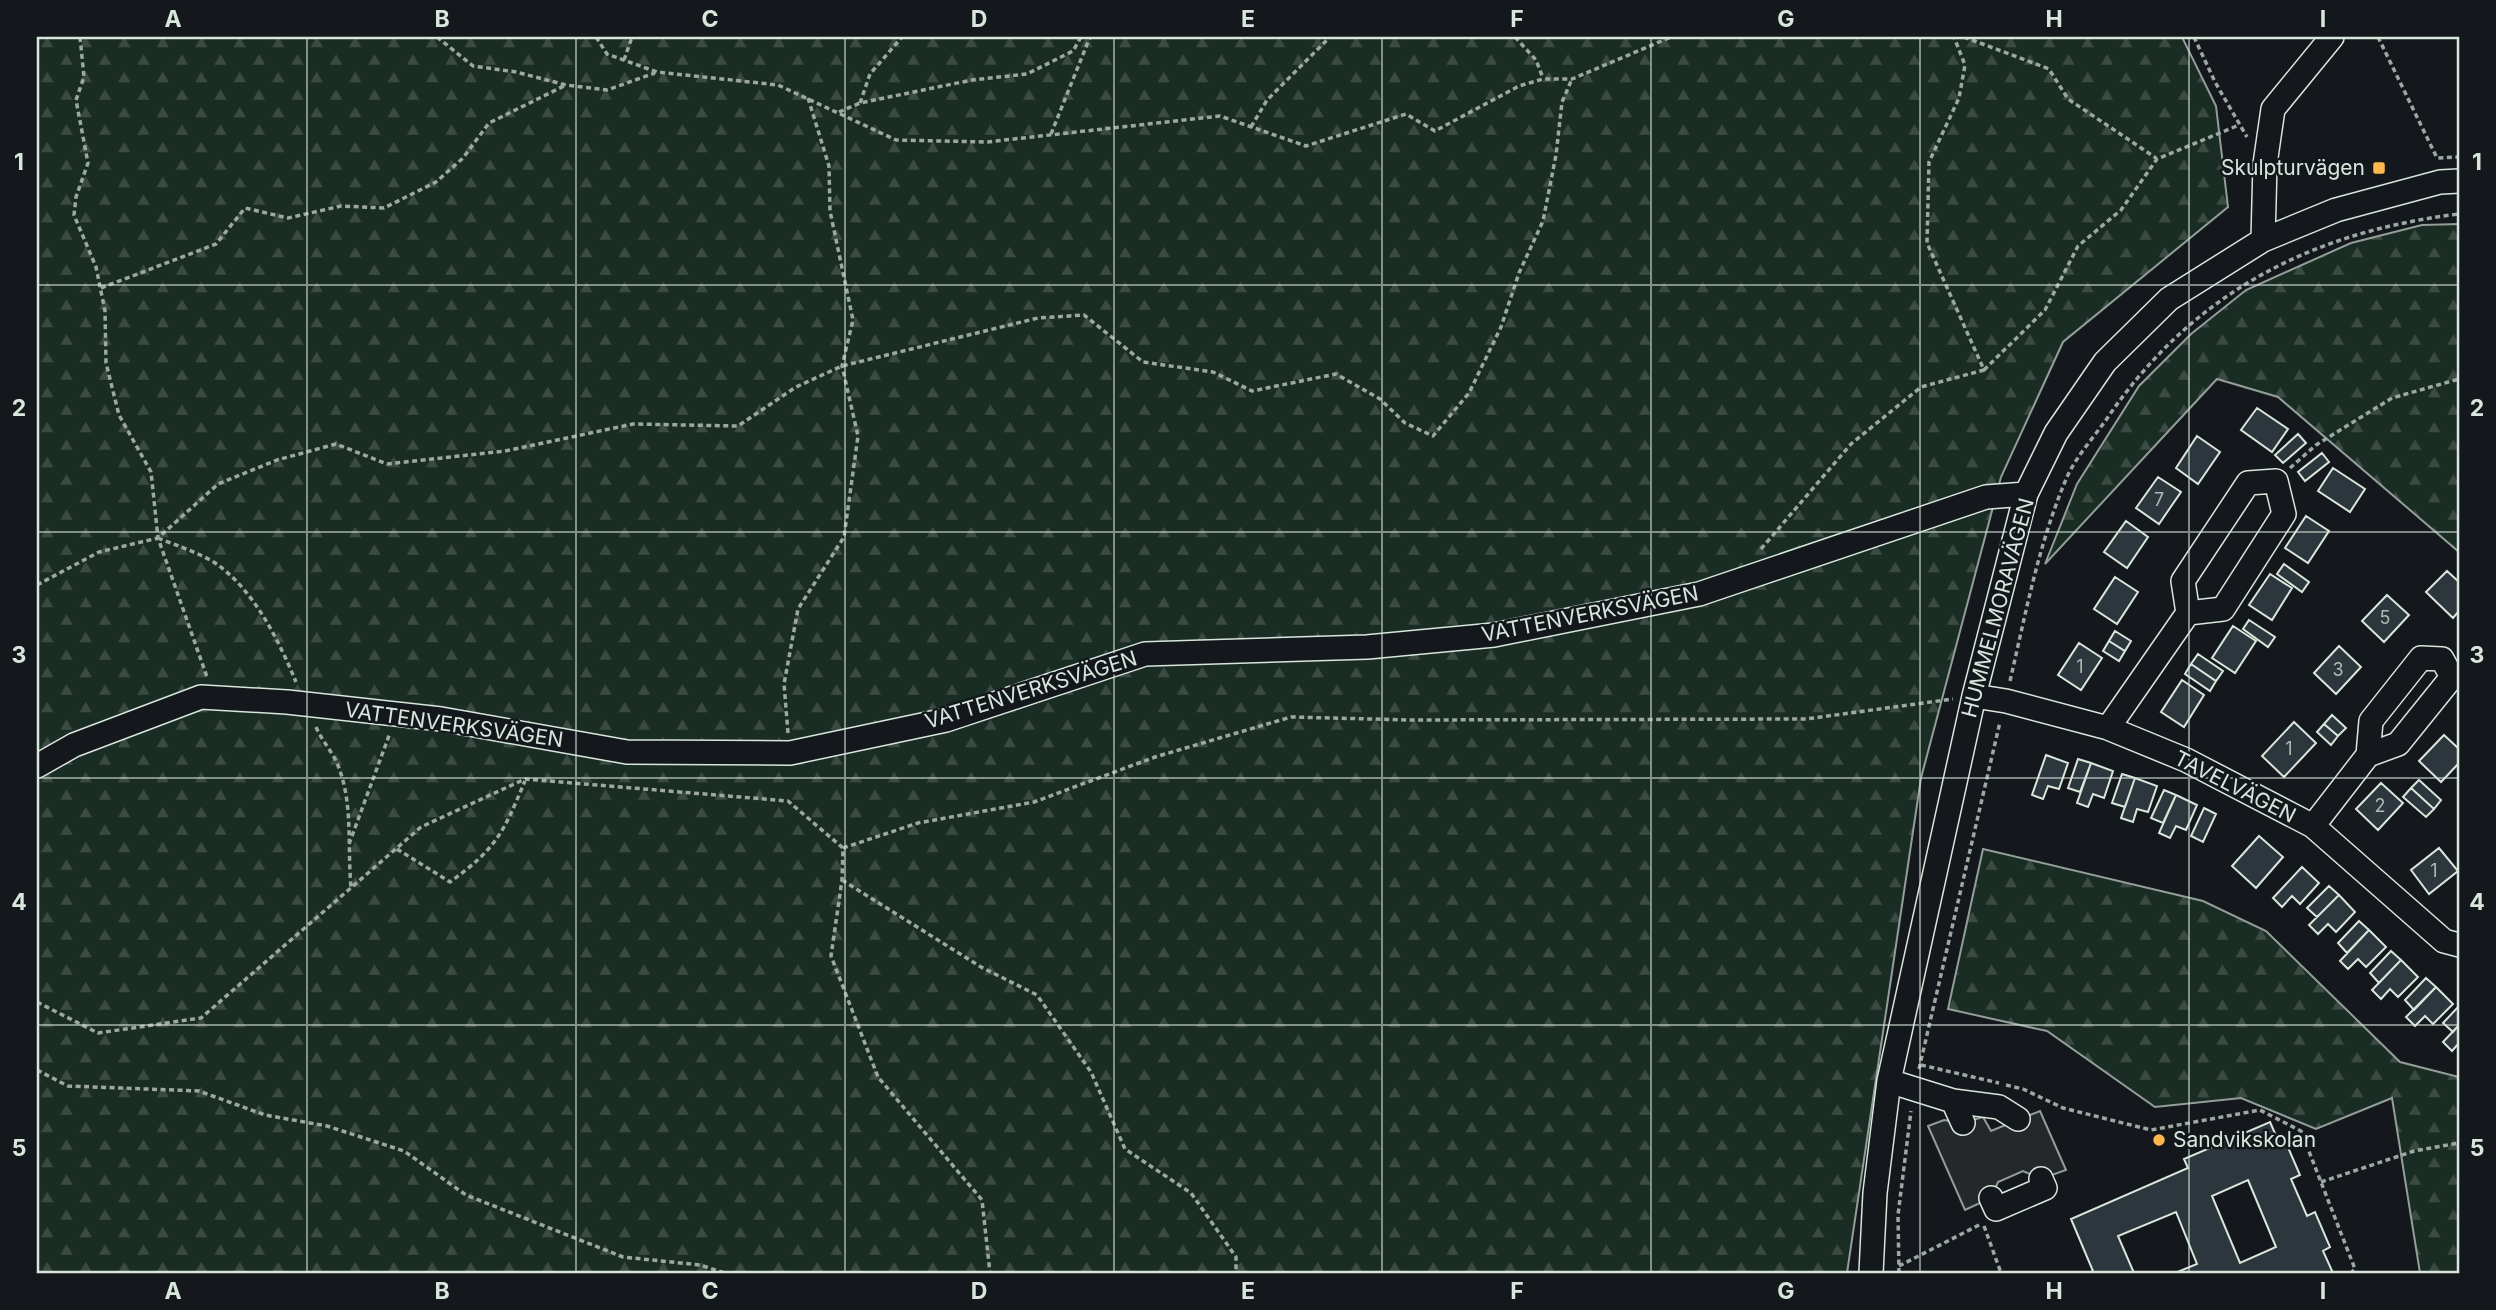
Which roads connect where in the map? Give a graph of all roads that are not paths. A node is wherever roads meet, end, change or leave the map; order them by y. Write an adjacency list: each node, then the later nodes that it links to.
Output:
1 (2332, 37): 3 (street)
2 (2459, 181): 3 (street, HUMMELMORAVÄGEN)
3 (2263, 240): 4 (street, HUMMELMORAVÄGEN)
4 (2026, 494): 6 (street, HUMMELMORAVÄGEN); 9 (street, VATTENVERKSVÄGEN)
5 (2188, 613): 5 (street); 7 (street)
6 (1974, 696): 7 (street, TAVELVÄGEN); 12 (street, HUMMELMORAVÄGEN)
7 (2108, 728): 10 (street, TAVELVÄGEN)
8 (2368, 755): 10 (street)
9 (37, 766)
10 (2313, 826): 11 (street, TAVELVÄGEN)
11 (2454, 939)
12 (1889, 1081): 13 (street); 18 (street, HUMMELMORAVÄGEN)
13 (1953, 1101): 14 (street); 15 (street)
14 (2018, 1119)
15 (1963, 1123)
16 (2041, 1179): 17 (street)
17 (1990, 1210)
18 (1871, 1273)

